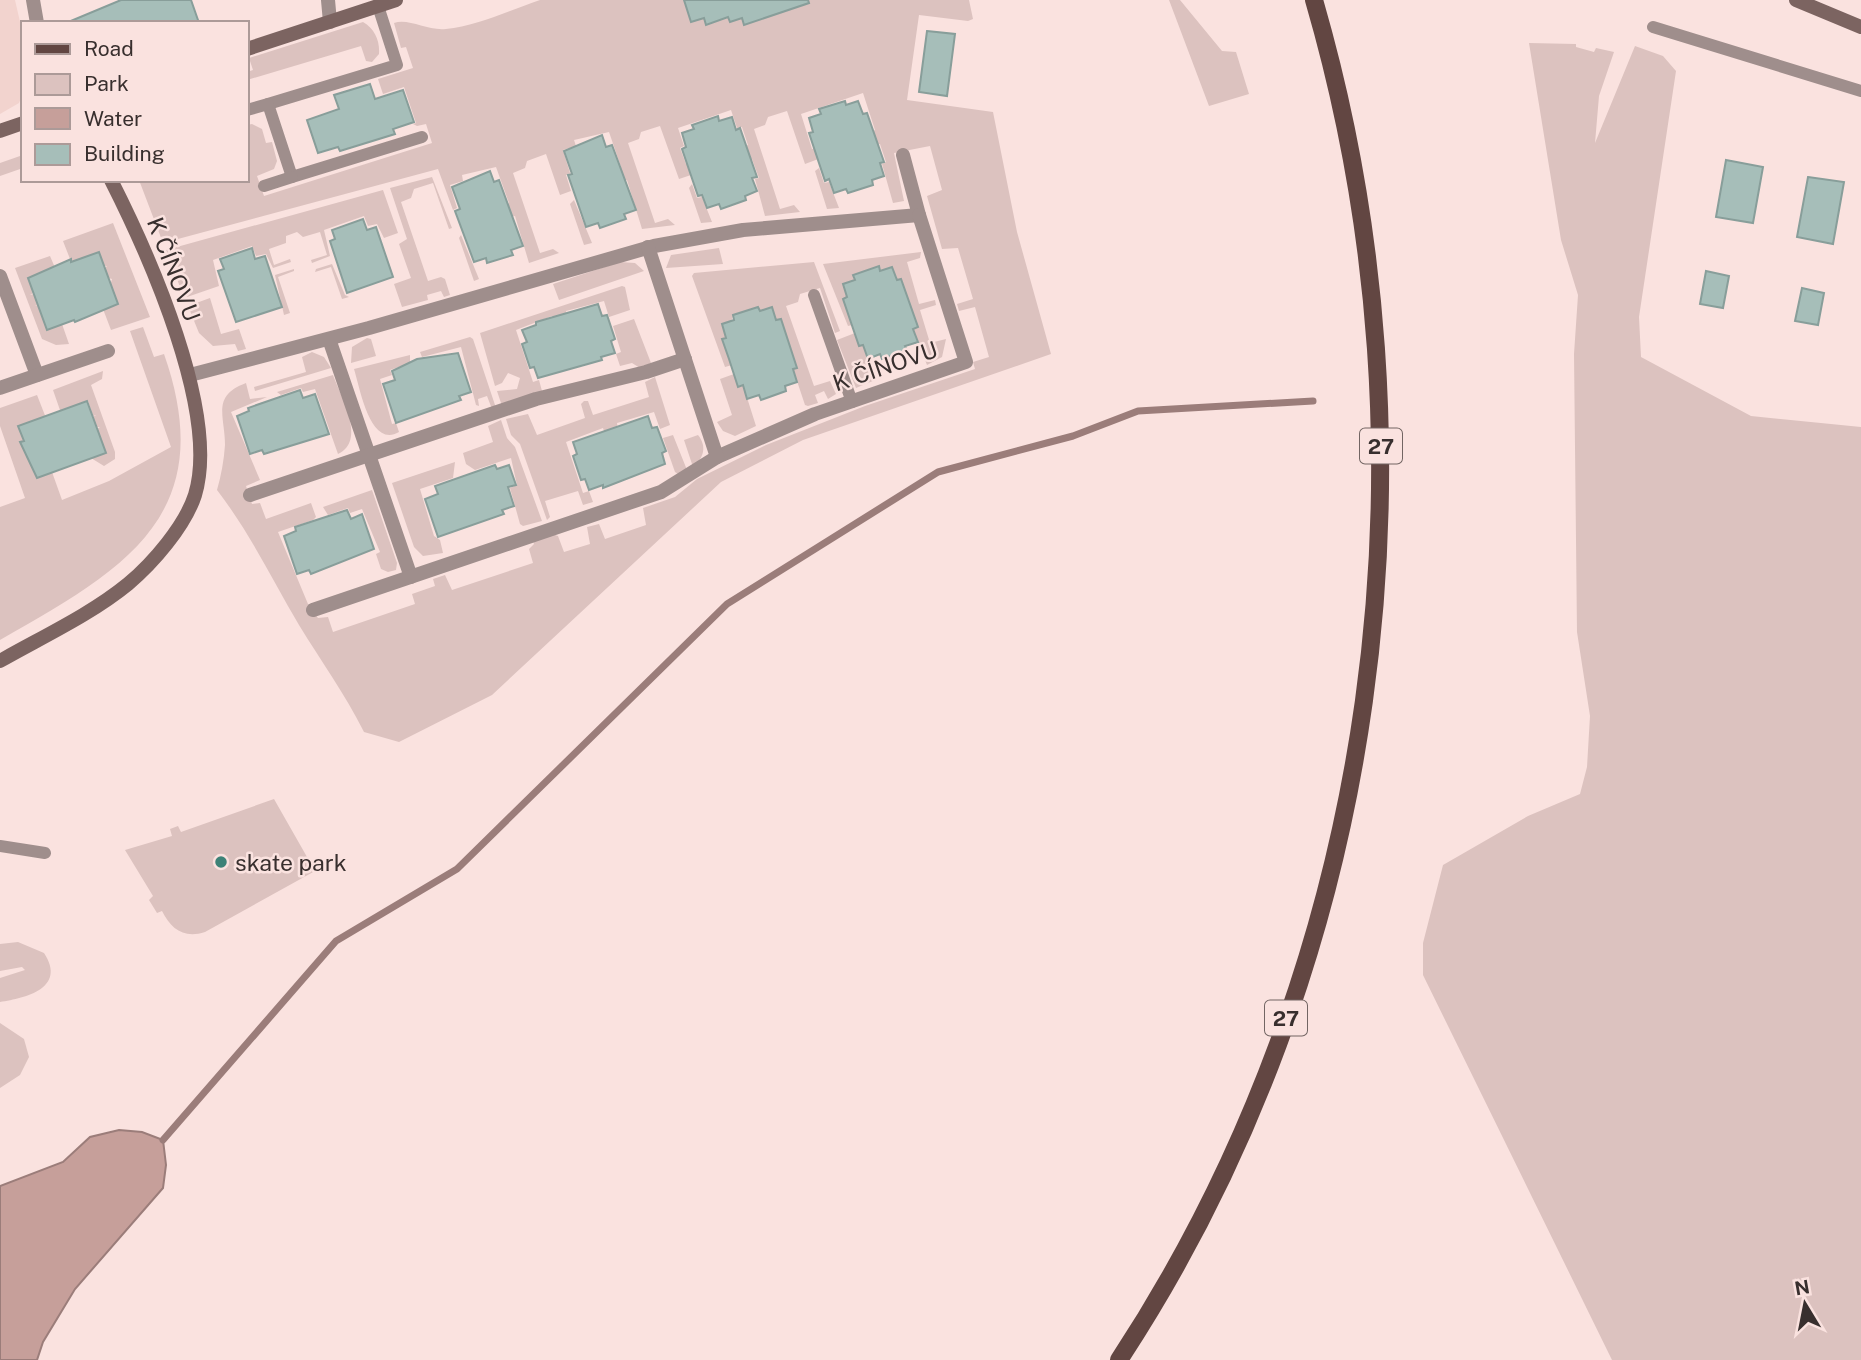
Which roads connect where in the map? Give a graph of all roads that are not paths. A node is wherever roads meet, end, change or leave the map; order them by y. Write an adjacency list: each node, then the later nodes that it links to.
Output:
1 (33, 0): 7 (street)
2 (328, 0): 8 (street)
3 (396, 0): 6 (street)
4 (1314, 0): 41 (main road, 27)
5 (1796, 0): 10 (street)
6 (378, 6): 8 (street); 13 (lane)
7 (37, 21)
8 (330, 22): 11 (street)
9 (1653, 27): 12 (lane)
10 (1861, 27)
11 (248, 49)
12 (1861, 91)
13 (268, 104): 14 (lane); 19 (lane)
14 (248, 110)
15 (21, 124): 16 (street)
16 (0, 131)
17 (422, 137): 19 (lane)
18 (903, 155): 22 (street, K ČÍNOVU)
19 (292, 177): 21 (lane)
20 (112, 182): 30 (street, K ČÍNOVU)
21 (264, 186)
22 (919, 215): 23 (street); 32 (street, K ČÍNOVU)
23 (648, 247): 26 (street); 28 (street)
24 (0, 276): 29 (street)
25 (814, 295): 32 (lane)
26 (329, 339): 30 (street); 33 (street)
27 (108, 351): 29 (street)
28 (685, 359): 33 (street); 34 (street)
29 (37, 375): 31 (street)
30 (190, 375): 38 (street, K ČÍNOVU)
31 (0, 388)
32 (852, 402): 34 (street, K ČÍNOVU)
33 (369, 455): 35 (street); 36 (street)
34 (717, 457): 36 (street, K ČÍNOVU)
35 (250, 495)
36 (411, 577): 37 (street, K ČÍNOVU)
37 (313, 610)
38 (0, 661)
39 (0, 846): 40 (lane)
40 (45, 853)
41 (1119, 1360)

